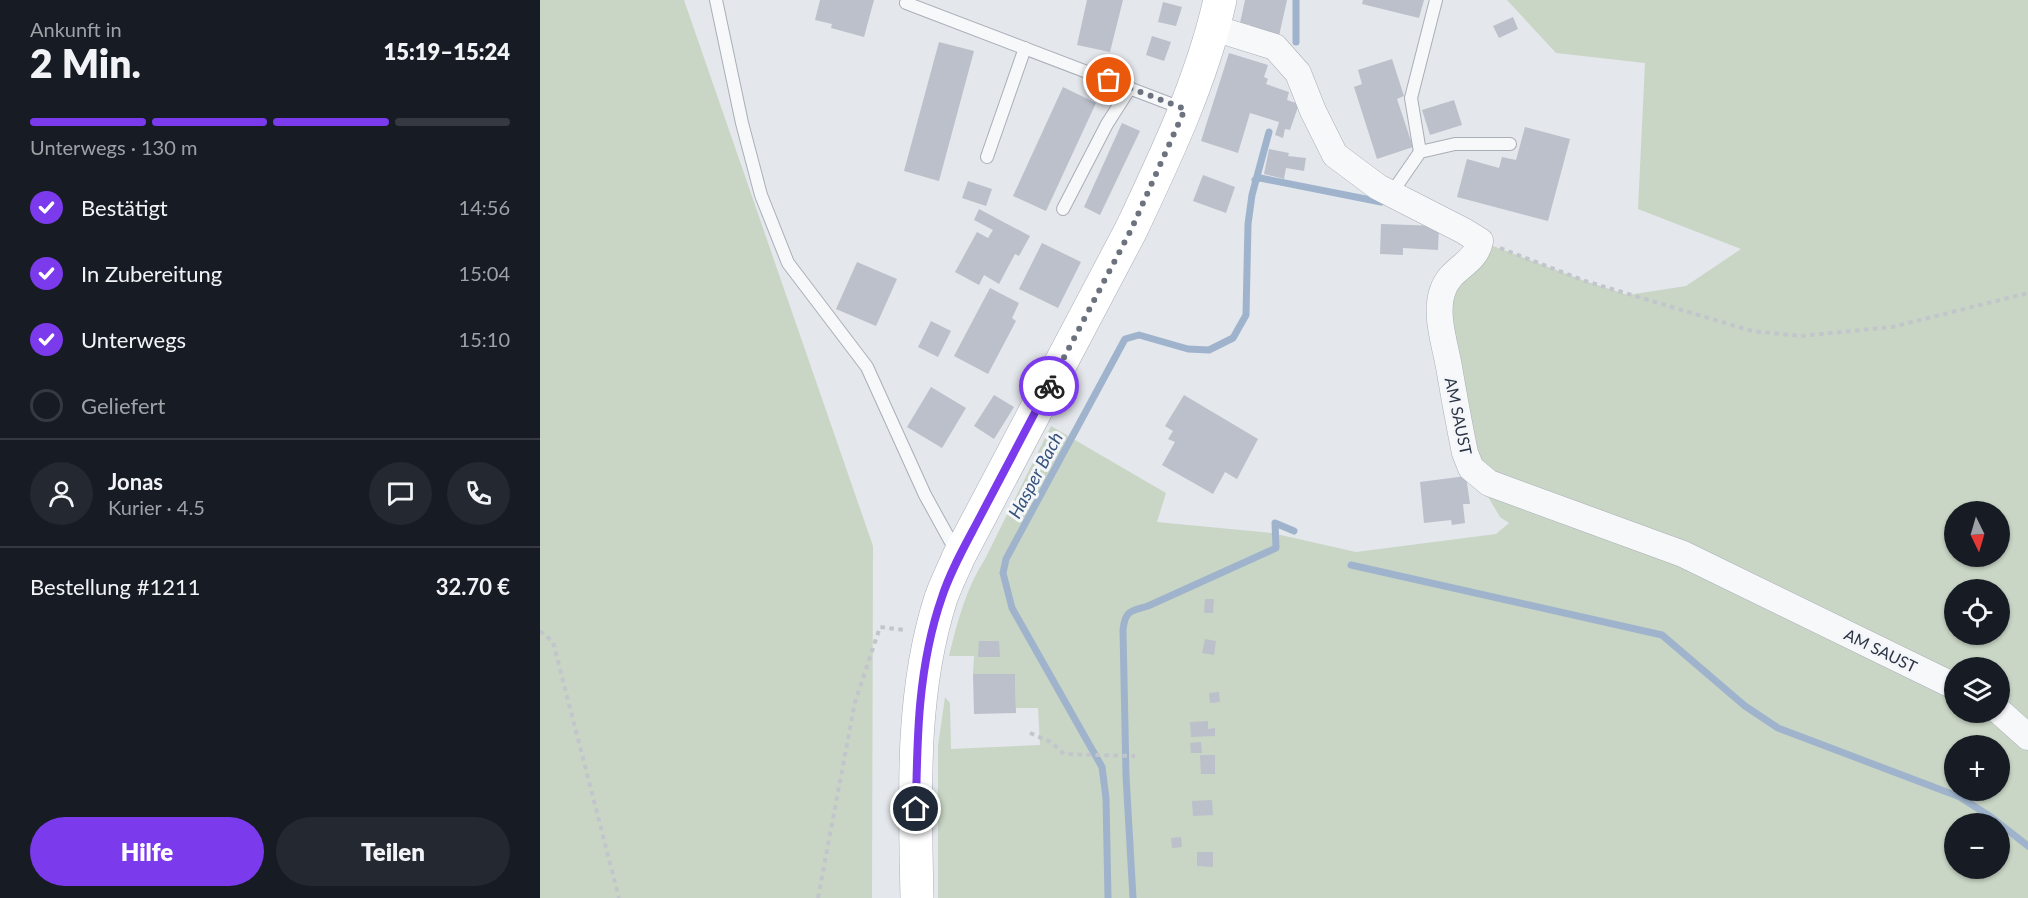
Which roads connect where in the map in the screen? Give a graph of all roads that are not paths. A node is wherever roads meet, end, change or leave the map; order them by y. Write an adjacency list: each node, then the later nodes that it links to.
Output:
1 (716, 0): 13 (lane)
2 (1436, 0): 9 (lane)
3 (906, 3): 5 (lane)
4 (1217, 14): 7 (main road); 11 (street)
5 (1025, 48): 6 (lane); 10 (lane)
6 (1130, 88): 7 (lane); 12 (lane)
7 (1185, 109): 13 (main road)
8 (1510, 144): 9 (lane)
9 (1420, 152): 11 (lane)
10 (987, 158)
11 (1391, 194): 14 (street, AM SAUST)
12 (1063, 209)
13 (959, 556): 17 (main road)
14 (1944, 681)
15 (2010, 721): 16 (street)
16 (2028, 737)
17 (917, 898)

